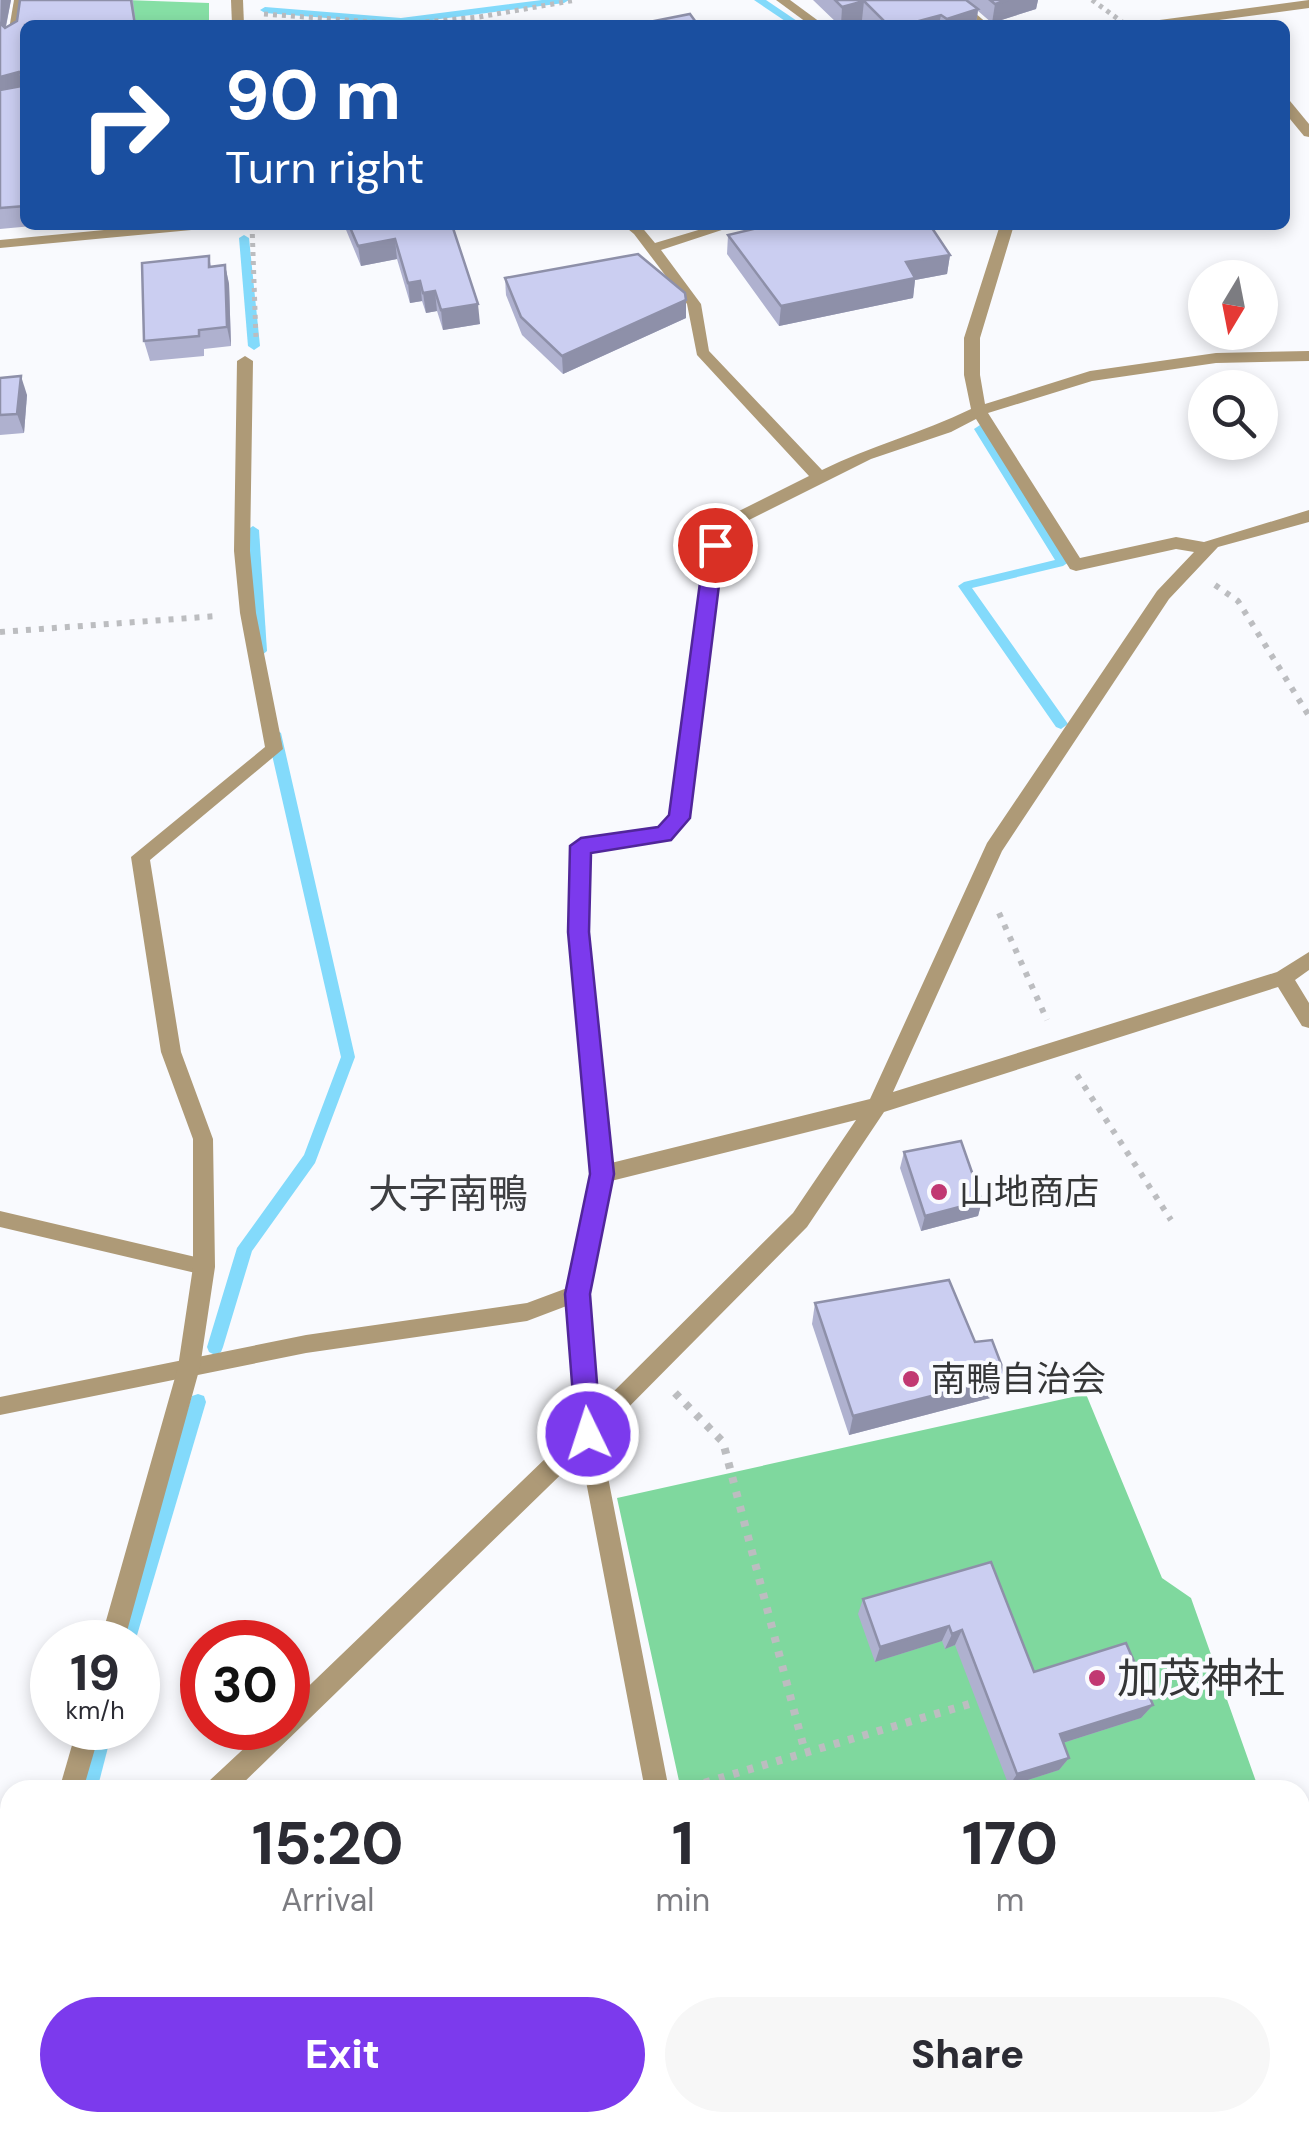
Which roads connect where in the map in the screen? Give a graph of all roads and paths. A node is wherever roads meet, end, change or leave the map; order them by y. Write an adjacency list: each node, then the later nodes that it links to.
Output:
1 (20, 0): 16 (street)
2 (237, 0): 9 (street)
3 (576, 0): 11 (path)
4 (814, 0): 7 (street)
5 (952, 0): 13 (street)
6 (1092, 0): 14 (path)
7 (788, 4): 12 (street)
8 (1309, 4): 15 (street)
9 (238, 20): 10 (path)
10 (343, 20)
11 (431, 20)
12 (811, 20)
13 (977, 20)
14 (1119, 20)
15 (1218, 20)
16 (13, 40)
17 (1290, 110): 18 (street)
18 (1309, 133)
19 (149, 230): 24 (street)
20 (252, 230): 27 (path)
21 (635, 230): 25 (street)
22 (713, 230): 25 (street)
23 (1005, 230): 28 (street)
24 (0, 244)
25 (652, 248): 29 (street)
26 (1309, 356): 28 (street)
27 (245, 362): 32 (street)
28 (980, 411): 29 (street); 31 (street)
29 (818, 477): 39 (street)
30 (1309, 516): 31 (street)
31 (1201, 555): 34 (path); 38 (street)
32 (248, 613): 33 (path); 41 (street)
33 (0, 632)
34 (1309, 716)
35 (1309, 960): 36 (street)
36 (1283, 978): 37 (street); 38 (street)
37 (1309, 1020)
38 (877, 1106): 39 (street); 44 (street)
39 (602, 1174): 42 (street)
40 (0, 1219): 41 (lane)
41 (204, 1267): 43 (street)
42 (578, 1294): 43 (lane); 46 (street)
43 (189, 1368): 45 (lane); 47 (street)
44 (652, 1370): 46 (street); 52 (path)
45 (0, 1406)
46 (588, 1434): 48 (street); 55 (street)
47 (118, 1620)
48 (310, 1701)
49 (976, 1702): 52 (path)
50 (83, 1750): 53 (street)
51 (259, 1750): 54 (street)
52 (805, 1752): 56 (path)
53 (74, 1780)
54 (228, 1780)
55 (655, 1780)
56 (712, 1780)

